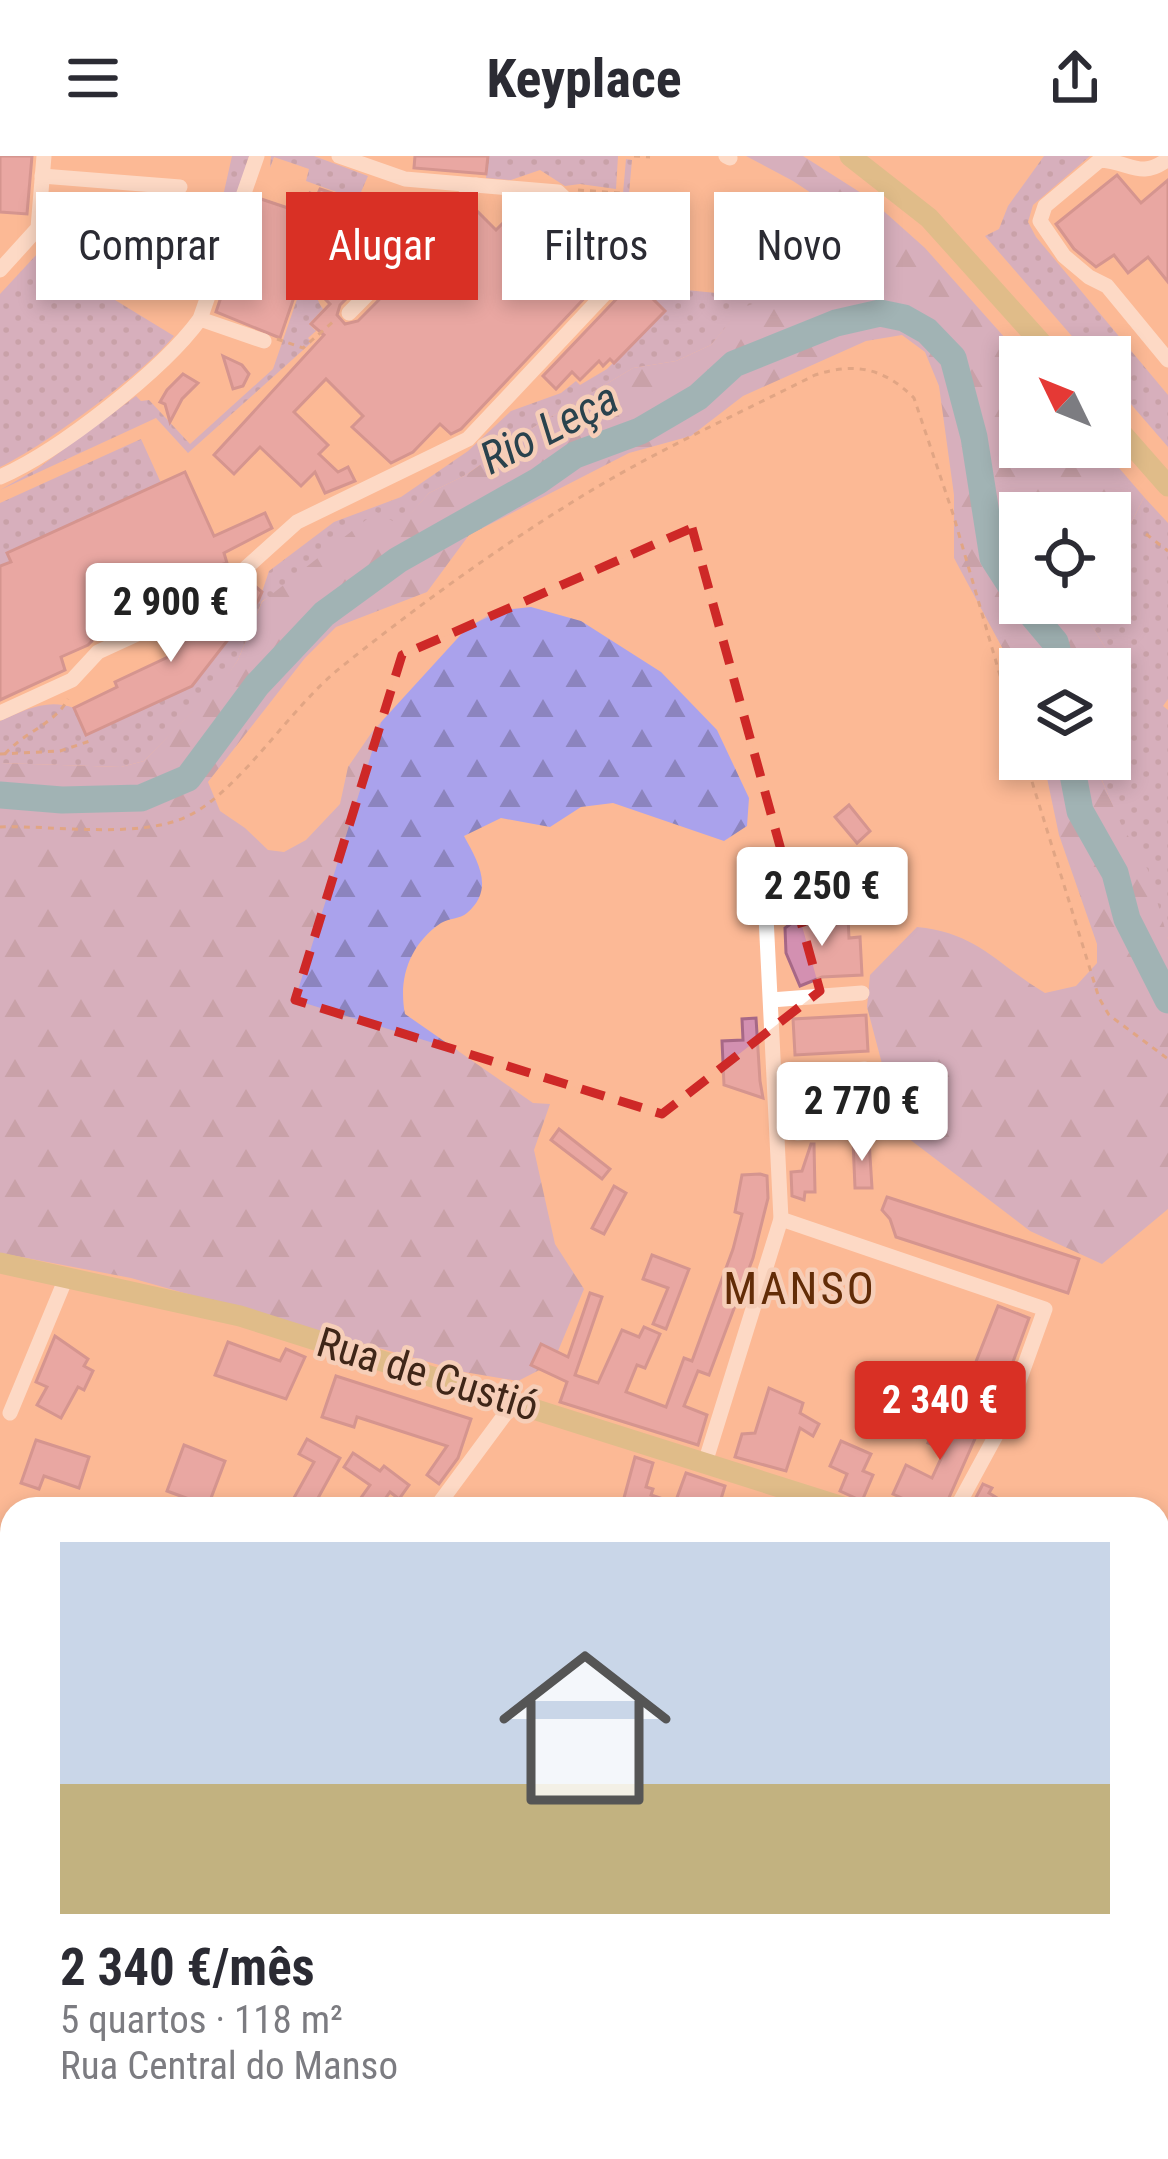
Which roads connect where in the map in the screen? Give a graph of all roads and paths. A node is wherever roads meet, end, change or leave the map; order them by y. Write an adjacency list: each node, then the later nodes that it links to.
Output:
1 (44, 156): 8 (street)
2 (257, 156): 16 (street)
3 (339, 156): 9 (street)
4 (634, 156): 6 (path)
5 (850, 156): 17 (main road)
6 (650, 157)
7 (1168, 159): 20 (street)
8 (42, 176): 10 (street); 13 (street)
9 (476, 184): 11 (street); 15 (street)
10 (180, 187)
11 (558, 191): 12 (path)
12 (589, 192)
13 (0, 270)
14 (602, 300): 27 (street)
15 (349, 313): 19 (path)
16 (200, 319): 18 (street); 22 (street)
17 (1035, 336)
18 (264, 341)
19 (284, 341)
20 (1168, 360)
21 (1131, 444): 23 (main road)
22 (0, 477)
23 (1168, 486)
24 (1146, 534): 25 (path)
25 (1168, 551)
26 (999, 672): 32 (path)
27 (72, 680): 28 (street); 30 (path)
28 (0, 713)
29 (93, 740): 30 (path)
30 (3, 754)
31 (1031, 780): 38 (path)
32 (0, 826)
33 (764, 856): 35 (street)
34 (839, 905): 35 (street)
35 (774, 909): 37 (street)
36 (862, 993): 37 (street)
37 (771, 1000): 40 (street)
38 (1168, 1059)
39 (865, 1069): 40 (street)
40 (775, 1077): 41 (street)
41 (777, 1126): 42 (street); 43 (street)
42 (870, 1128)
43 (782, 1219): 48 (street); 51 (street)
44 (0, 1263): 45 (main road, Rua de Custió)
45 (66, 1278): 46 (main road, Rua de Custió); 47 (street)
46 (515, 1401): 48 (main road, Rua de Custió); 49 (street)
47 (10, 1413)
48 (705, 1462): 50 (main road, Rua de Custió)
49 (444, 1497)
50 (812, 1497)
51 (963, 1497)

